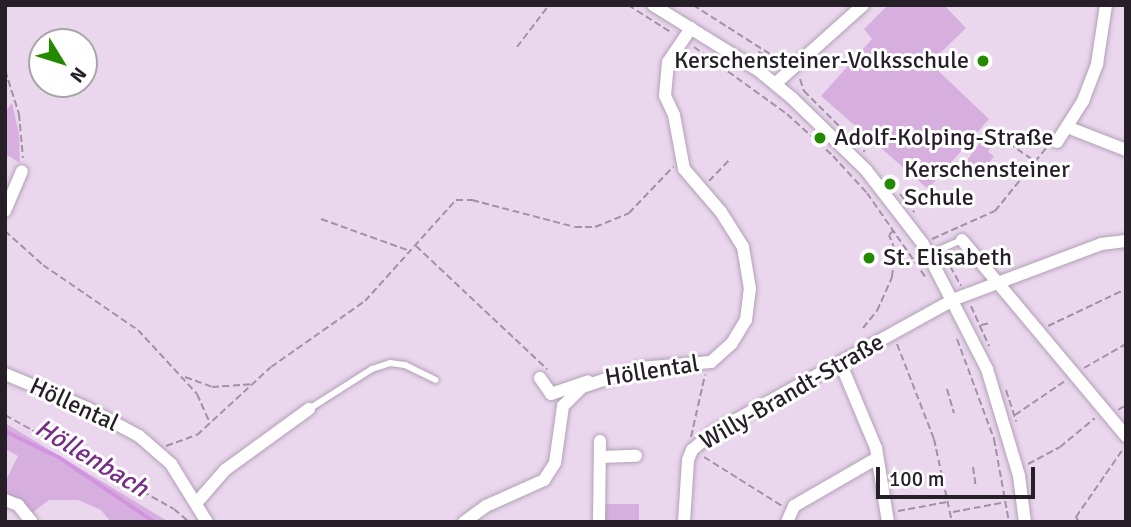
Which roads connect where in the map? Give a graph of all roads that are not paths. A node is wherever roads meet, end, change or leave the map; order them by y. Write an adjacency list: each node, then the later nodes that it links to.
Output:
1 (653, 5): 4 (street)
2 (863, 5): 5 (street)
3 (1106, 5): 6 (street)
4 (691, 28): 5 (street); 20 (street, Höllental)
5 (775, 84): 13 (street)
6 (1067, 127): 7 (street); 8 (street)
7 (1057, 142)
8 (1126, 150)
9 (22, 171): 10 (street)
10 (5, 211)
11 (962, 240): 13 (lane); 14 (street)
12 (1126, 241): 14 (street, Willy-Brandt-Straße)
13 (927, 249): 15 (street)
14 (998, 282): 15 (street, Willy-Brandt-Straße); 22 (street)
15 (955, 299): 16 (street, Willy-Brandt-Straße); 36 (street)
16 (840, 362): 26 (street); 34 (street, Willy-Brandt-Straße)
17 (5, 374): 28 (street, Höllental)
18 (545, 375): 20 (street, Höllental)
19 (436, 380): 21 (lane)
20 (592, 380): 32 (street, Höllental)
21 (309, 410): 28 (street)
22 (1126, 436)
23 (600, 441): 25 (street)
24 (636, 456): 25 (street)
25 (600, 457): 33 (street)
26 (877, 458): 29 (street); 35 (street)
27 (5, 500): 30 (street)
28 (198, 501): 31 (street, Höllental)
29 (887, 518)
30 (32, 522)
31 (207, 522)
32 (464, 522)
33 (599, 522)
34 (684, 522)
35 (788, 522)
36 (1025, 522)

